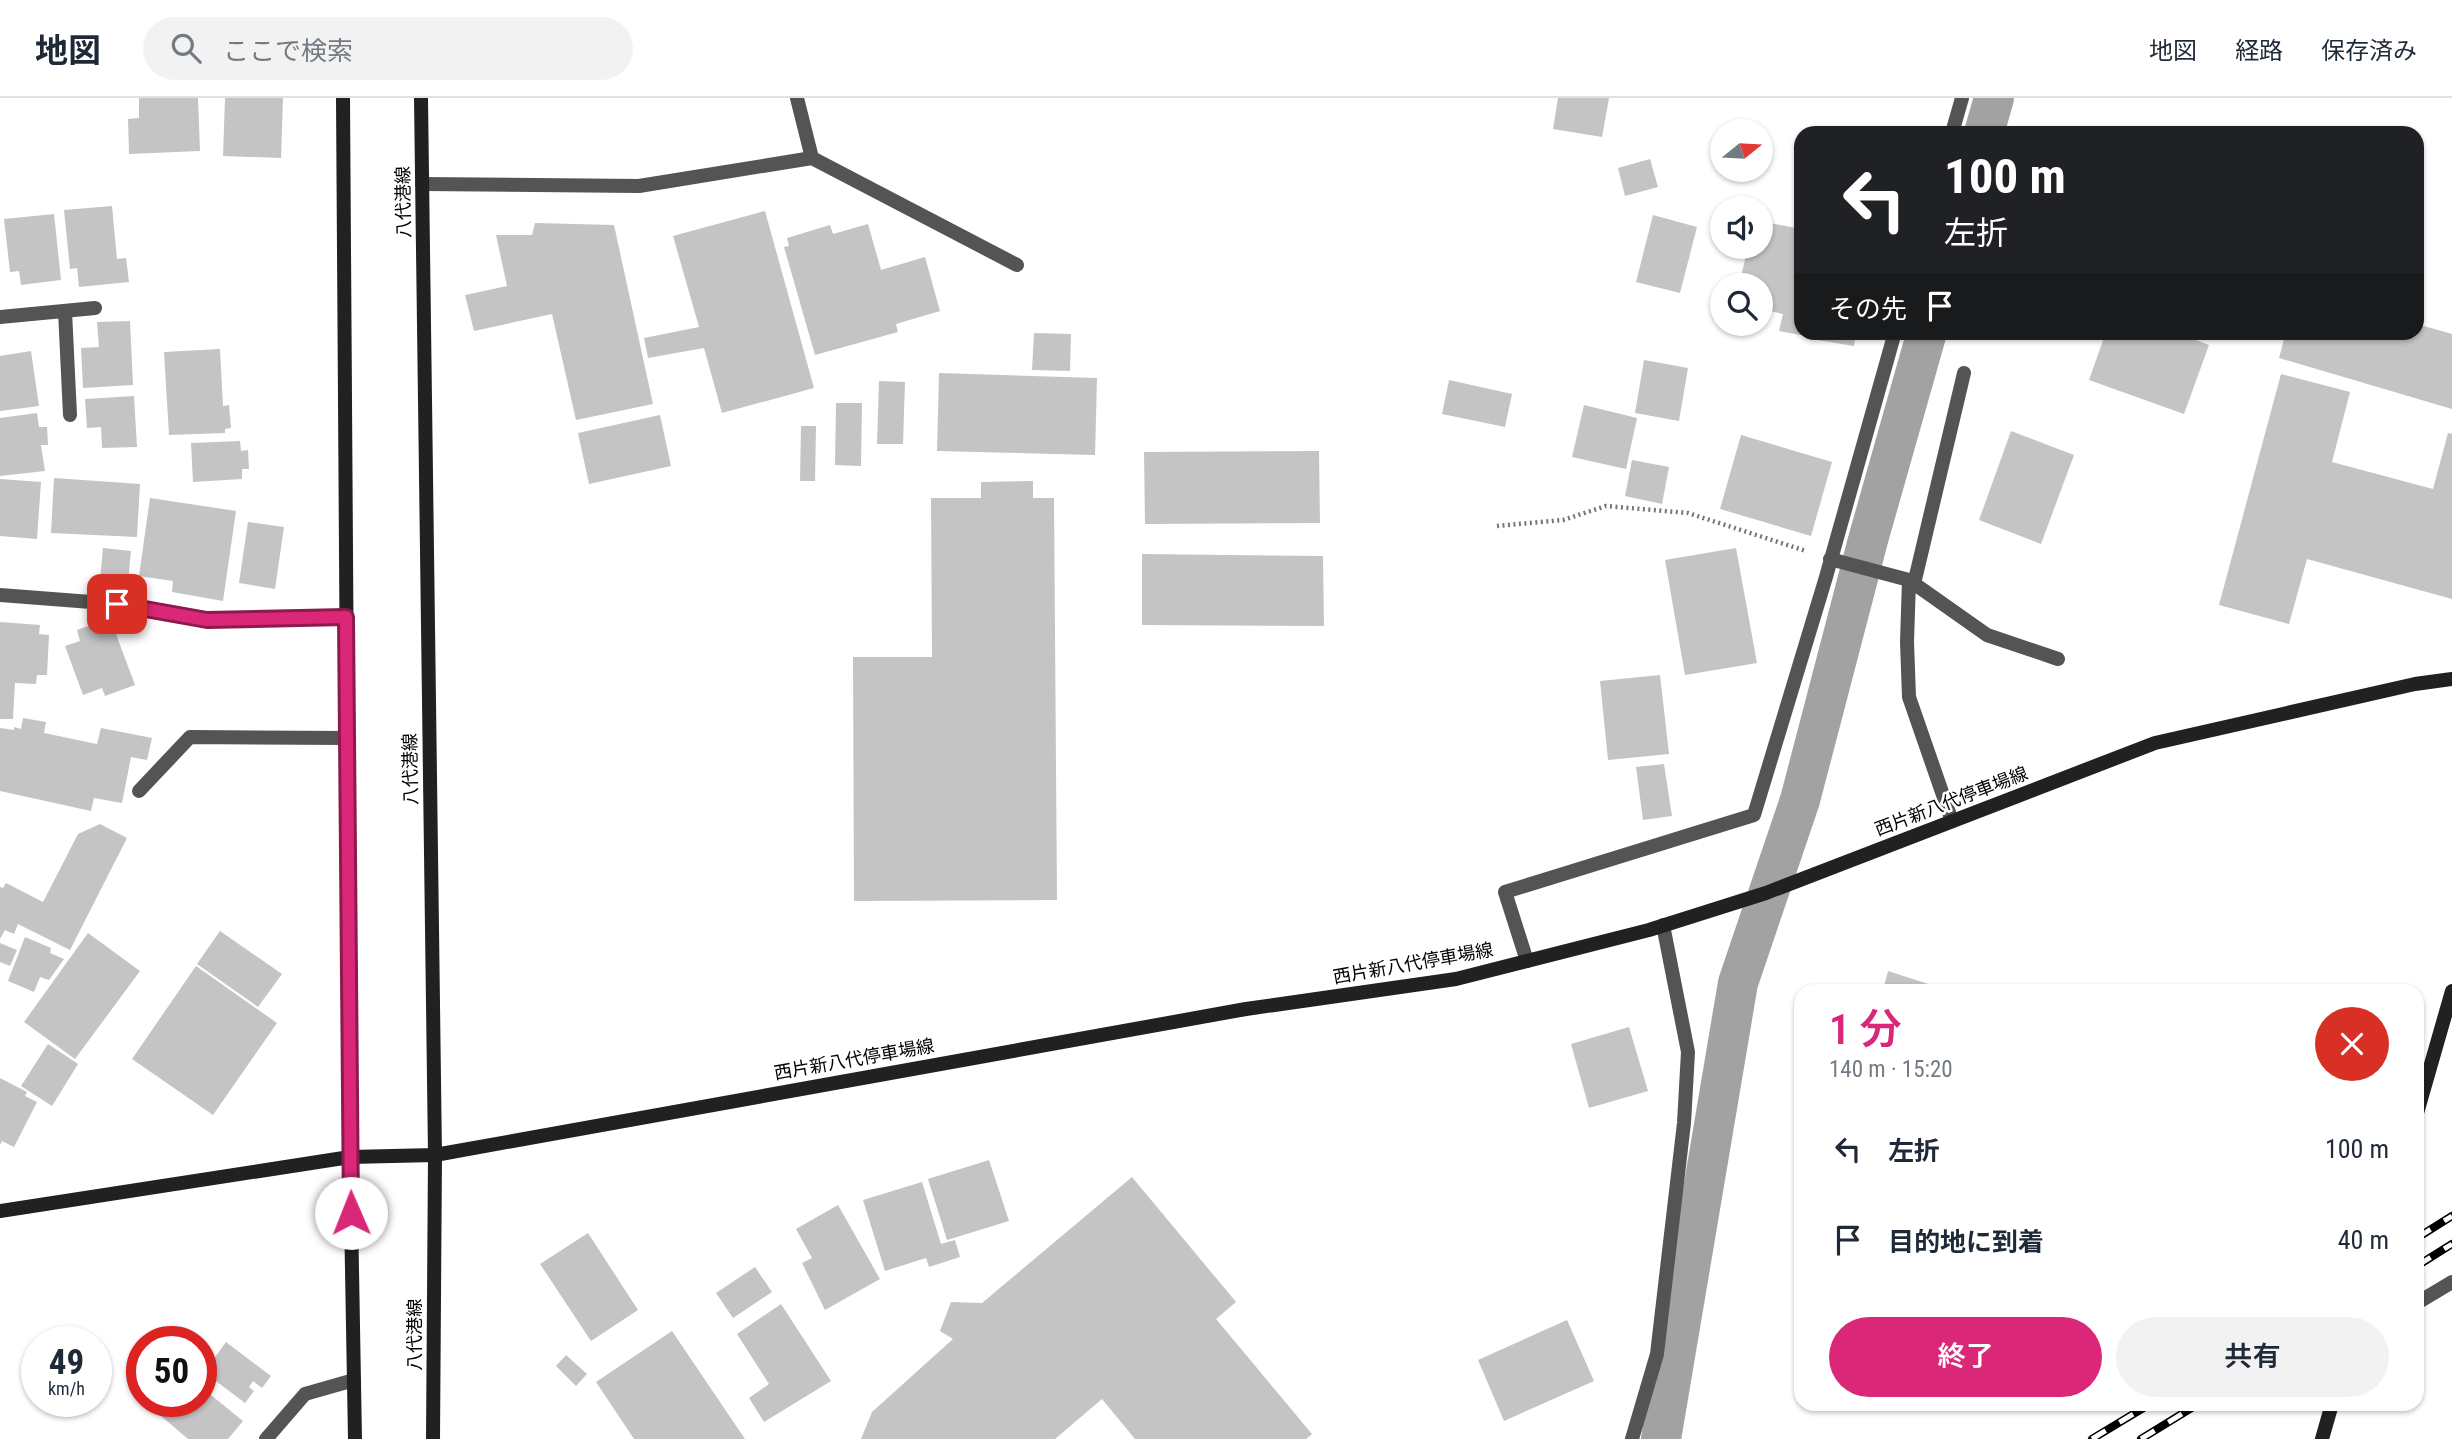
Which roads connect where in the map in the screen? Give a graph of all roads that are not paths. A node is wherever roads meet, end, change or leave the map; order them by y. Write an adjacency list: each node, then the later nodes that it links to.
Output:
1 (343, 98): 18 (main road)
2 (421, 98): 7 (main road, 八代港線)
3 (797, 98): 6 (street)
4 (1962, 98): 5 (street)
5 (1954, 126)
6 (812, 158): 7 (street); 8 (street)
7 (422, 184): 28 (main road, 八代港線)
8 (1017, 265)
9 (95, 308): 10 (street)
10 (65, 311): 11 (street); 14 (street)
11 (0, 317)
12 (1893, 340): 15 (street)
13 (1964, 373): 16 (street)
14 (70, 415)
15 (1832, 559): 16 (street); 25 (street)
16 (1909, 581): 19 (street); 23 (street)
17 (0, 595): 18 (street)
18 (346, 617): 21 (main road)
19 (2058, 659)
20 (2452, 679): 23 (main road, 西片新八代停車場線)
21 (348, 738): 22 (street); 29 (main road)
22 (139, 791)
23 (1952, 821): 24 (main road, 西片新八代停車場線)
24 (1663, 925): 25 (main road, 西片新八代停車場線); 38 (street)
25 (1527, 961): 28 (main road, 西片新八代停車場線)
26 (2452, 991): 27 (main road)
27 (2424, 1088)
28 (435, 1155): 29 (main road, 西片新八代停車場線); 37 (main road, 八代港線)
29 (350, 1157): 30 (main road, 西片新八代停車場線); 33 (main road)
30 (0, 1211)
31 (2452, 1282): 32 (street)
32 (2424, 1299)
33 (354, 1380): 35 (street); 36 (main road)
34 (2330, 1411): 39 (main road)
35 (266, 1439)
36 (355, 1439)
37 (433, 1439)
38 (1632, 1439)
39 (2322, 1439)

